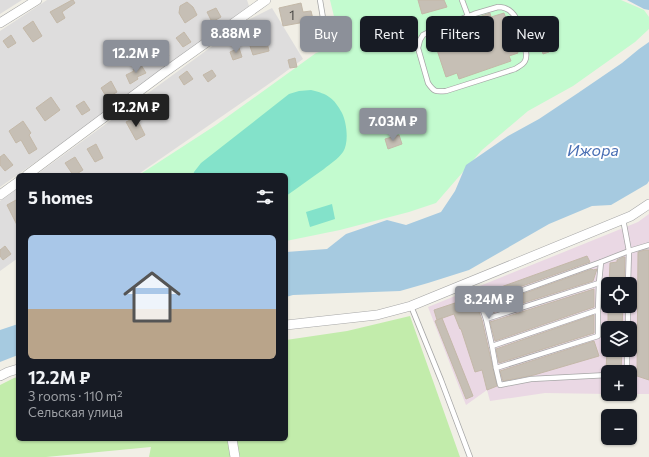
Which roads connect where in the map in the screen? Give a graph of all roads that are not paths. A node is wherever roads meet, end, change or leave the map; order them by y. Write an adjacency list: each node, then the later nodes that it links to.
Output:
1 (37, 0): 8 (street)
2 (266, 0): 5 (street)
3 (320, 0): 6 (lane)
4 (462, 0): 7 (lane)
5 (256, 3): 9 (street)
6 (323, 16)
7 (468, 16): 7 (lane)
8 (0, 23)
9 (30, 173)
10 (16, 183): 11 (street)
11 (0, 195)
12 (649, 204): 13 (street)
13 (623, 219): 15 (lane); 19 (street)
14 (649, 245): 15 (lane)
15 (629, 251): 16 (lane); 17 (lane)
16 (601, 262): 18 (lane); 21 (lane)
17 (628, 277)
18 (599, 283): 20 (lane); 21 (lane)
19 (411, 306): 22 (street); 30 (lane)
20 (598, 310): 23 (lane); 24 (lane)
21 (486, 319): 23 (lane)
22 (288, 325)
23 (492, 346): 24 (lane)
24 (496, 368): 27 (lane)
25 (16, 370): 26 (street)
26 (0, 376)
27 (601, 376)
28 (232, 441): 29 (street)
29 (236, 457)
30 (470, 457)

